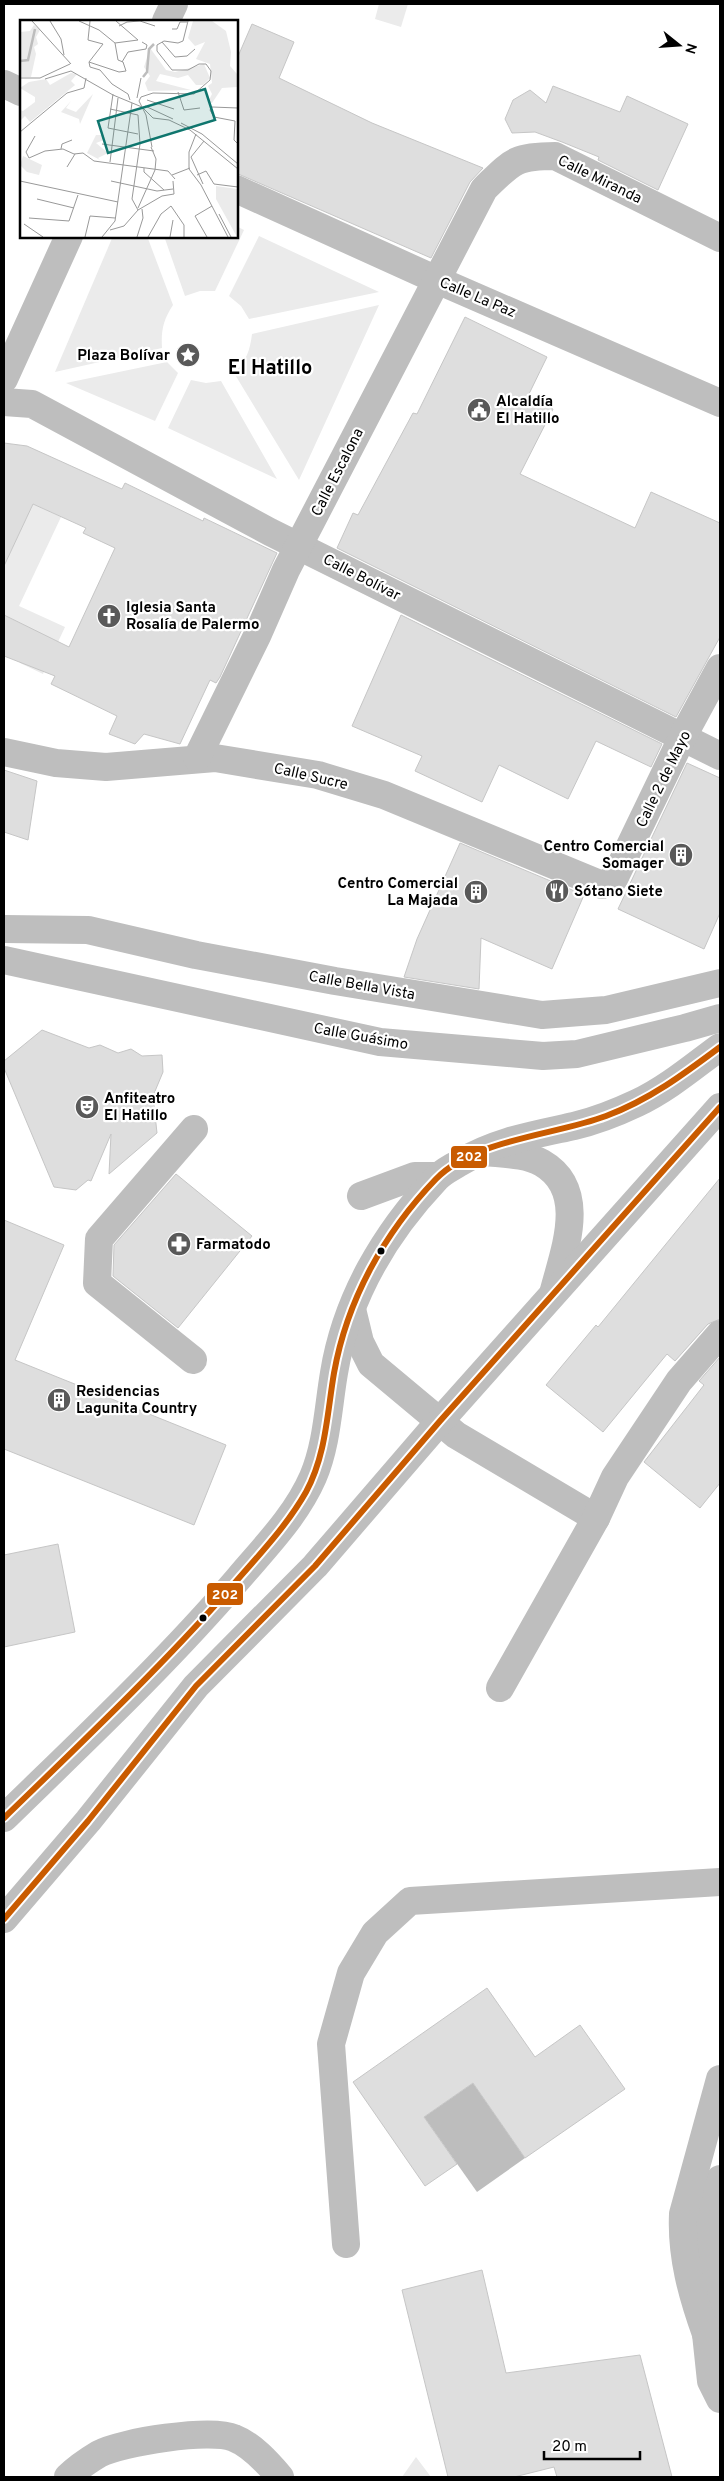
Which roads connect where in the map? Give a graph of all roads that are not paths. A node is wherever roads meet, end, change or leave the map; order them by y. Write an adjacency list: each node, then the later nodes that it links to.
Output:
1 (174, 4): 2 (street)
2 (166, 20)
3 (4, 84): 4 (street)
4 (20, 92)
5 (484, 189): 8 (street, Calle Miranda); 9 (street, Calle Escalona)
6 (238, 190): 9 (street, Calle La Paz)
7 (68, 238): 10 (street)
8 (720, 238)
9 (437, 280): 12 (street, Calle La Paz); 13 (street, Calle Escalona)
10 (4, 379)
11 (4, 402): 13 (street, Calle Bolívar)
12 (720, 403)
13 (300, 546): 15 (street, Calle Bolívar); 18 (street, Calle Escalona)
14 (720, 668): 15 (street, Calle 2 de Mayo)
15 (682, 738): 17 (street, Calle Bolívar); 19 (street, Calle 2 de Mayo)
16 (4, 752): 18 (street, Calle Sucre)
17 (720, 756)
18 (197, 758): 19 (street, Calle Sucre)
19 (602, 885)
20 (4, 929): 22 (street, Calle Bella Vista)
21 (4, 960): 23 (street, Calle Guásimo)
22 (720, 983)
23 (720, 1018)
24 (720, 1047): 27 (street)
25 (720, 1107): 30 (street)
26 (194, 1129): 33 (street)
27 (479, 1151): 28 (street); 30 (street)
28 (438, 1176): 29 (street); 31 (street)
29 (361, 1196)
30 (553, 1294): 34 (street)
31 (352, 1308): 34 (street); 37 (street)
32 (720, 1334): 35 (street)
33 (194, 1360)
34 (440, 1421): 35 (street); 39 (street)
35 (596, 1518): 36 (street)
36 (500, 1688)
37 (4, 1818)
38 (720, 1882): 42 (street)
39 (4, 1919)
40 (720, 2079): 43 (street)
41 (720, 2179): 43 (street)
42 (346, 2244)
43 (706, 2334): 44 (street)
44 (717, 2382)
45 (68, 2477): 46 (street)
46 (280, 2477)

